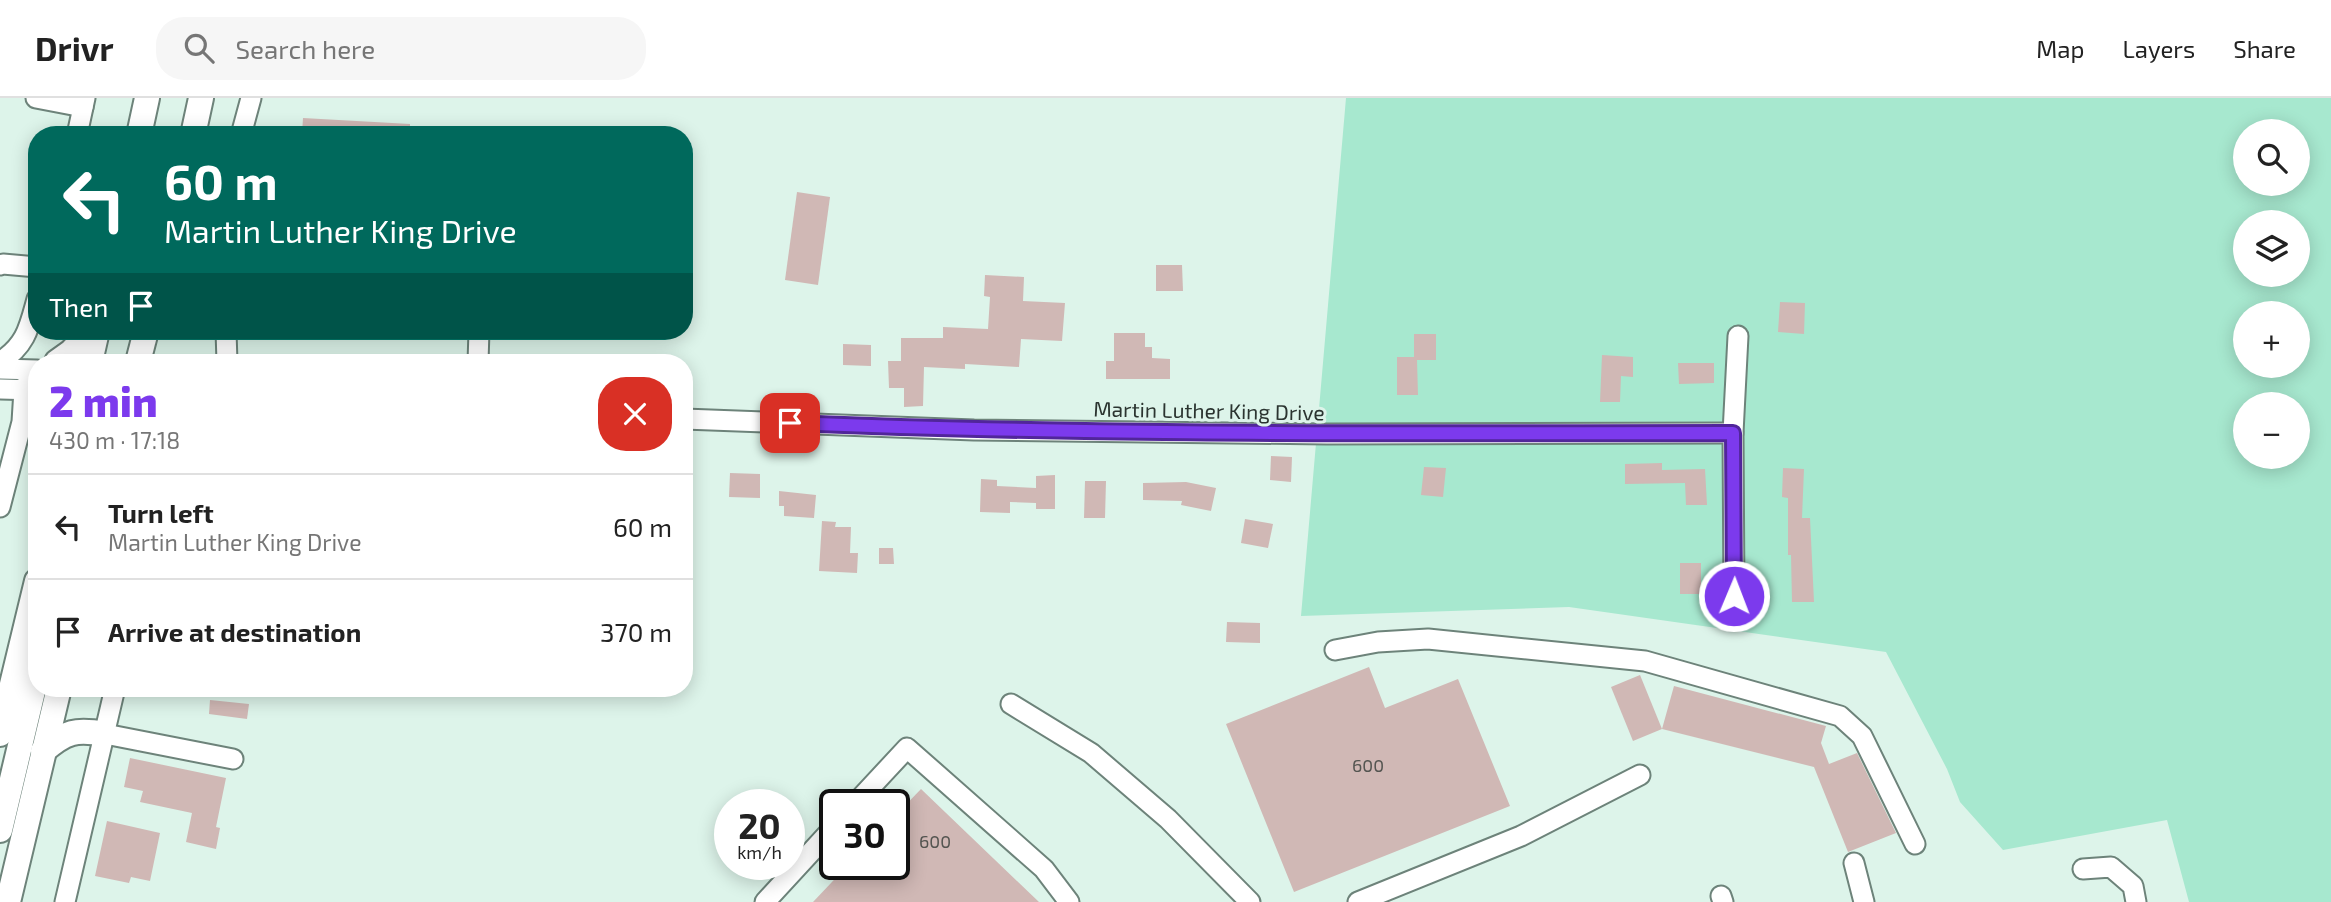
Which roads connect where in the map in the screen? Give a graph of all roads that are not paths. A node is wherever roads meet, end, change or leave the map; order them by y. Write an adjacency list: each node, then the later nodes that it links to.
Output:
1 (36, 98): 5 (street)
2 (147, 98): 7 (main road)
3 (201, 98): 8 (main road)
4 (251, 98): 9 (street)
5 (84, 103): 6 (street)
6 (79, 126)
7 (141, 126)
8 (195, 126)
9 (244, 126)
10 (0, 265): 11 (street)
11 (28, 266)
12 (28, 331): 13 (street)
13 (27, 335): 16 (street); 18 (street)
14 (1738, 336): 22 (street)
15 (82, 340): 17 (main road)
16 (33, 354)
17 (68, 354)
18 (0, 362)
19 (0, 369): 20 (street)
20 (27, 387): 23 (street)
21 (693, 419): 22 (street, Martin Luther King Drive)
22 (1733, 433): 24 (street)
23 (0, 508)
24 (1734, 596)
25 (28, 618): 31 (main road)
26 (1335, 650): 39 (street)
27 (32, 697): 37 (main road)
28 (57, 697): 33 (main road)
29 (113, 697): 32 (street)
30 (1011, 705): 46 (street)
31 (0, 734)
32 (105, 734): 33 (main road); 34 (street); 43 (street)
33 (43, 751): 42 (main road)
34 (233, 759)
35 (1640, 775): 47 (street)
36 (869, 789): 45 (street)
37 (0, 830)
38 (819, 843): 44 (street)
39 (1915, 844)
40 (1854, 863): 48 (street)
41 (2083, 869): 49 (street)
42 (8, 902)
43 (65, 902)
44 (765, 902)
45 (1069, 902)
46 (1250, 902)
47 (1358, 902)
48 (1864, 902)
49 (2136, 902)

